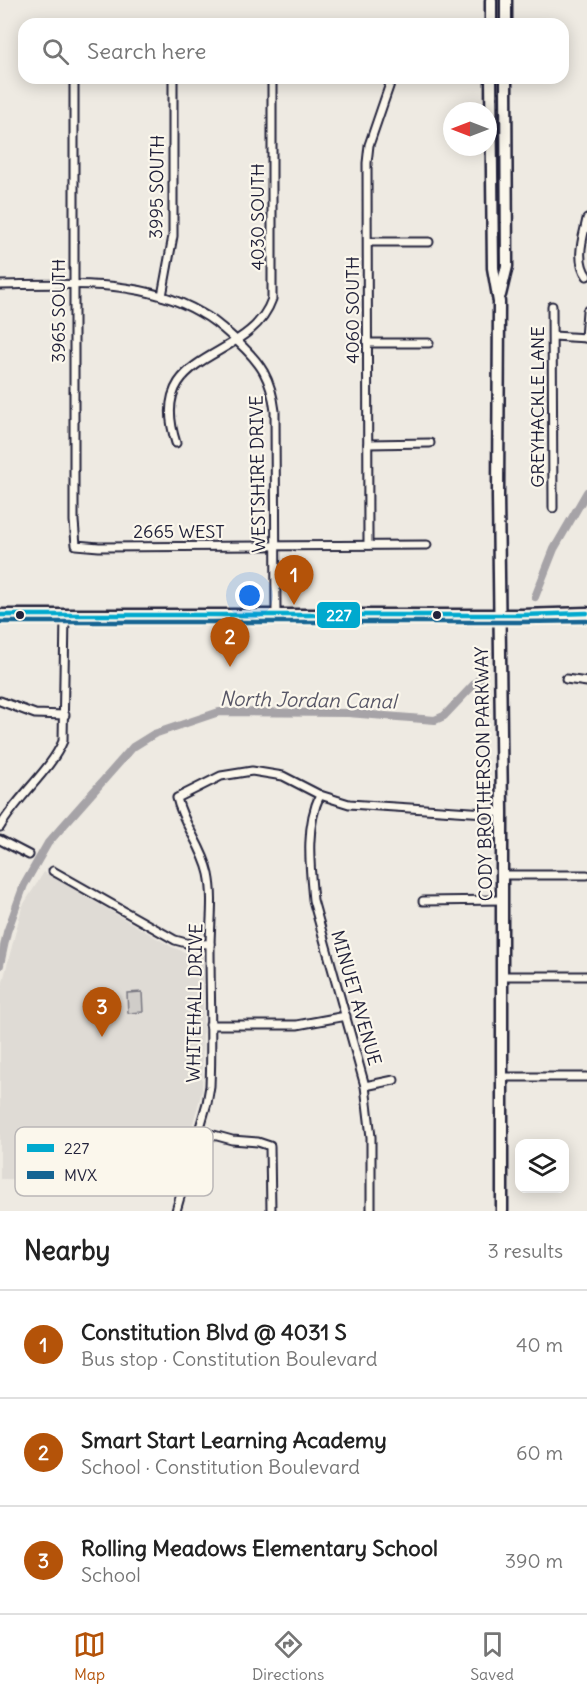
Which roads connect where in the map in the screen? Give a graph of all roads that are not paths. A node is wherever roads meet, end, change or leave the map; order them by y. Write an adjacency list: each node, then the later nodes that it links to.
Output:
1 (490, 0): 3 (main road)
2 (506, 0): 4 (main road)
3 (491, 18)
4 (506, 18)
5 (74, 84): 15 (street, 3965 SOUTH)
6 (173, 84): 17 (street, 3995 SOUTH)
7 (272, 84): 23 (street, 4030 SOUTH)
8 (390, 84): 12 (street, 4060 SOUTH)
9 (491, 84): 18 (main road, CODY BROTHERSON PARKWAY)
10 (506, 84): 18 (main road, CODY BROTHERSON PARKWAY)
11 (587, 219): 14 (street)
12 (368, 242): 13 (street); 24 (street, 4060 SOUTH)
13 (429, 242)
14 (587, 276)
15 (74, 284): 16 (street, WESTSHIRE DRIVE); 17 (street, WESTSHIRE DRIVE); 30 (street, 3965 SOUTH)
16 (0, 285)
17 (162, 296): 23 (street, WESTSHIRE DRIVE)
18 (499, 302): 38 (main road, CODY BROTHERSON PARKWAY)
19 (552, 306): 21 (street, GREYHACKLE LANE)
20 (587, 311): 22 (street)
21 (553, 336): 22 (street); 29 (street, GREYHACKLE LANE)
22 (586, 338)
23 (235, 340): 26 (street, 4030 SOUTH); 33 (street, WESTSHIRE DRIVE)
24 (368, 343): 25 (street); 28 (street, 4060 SOUTH)
25 (429, 343)
26 (176, 443)
27 (430, 443): 28 (street)
28 (368, 444): 31 (street, 4060 SOUTH)
29 (553, 508)
30 (76, 544): 33 (street, 2665 WEST)
31 (368, 545): 32 (street, 2665 WEST); 33 (street, 2665 WEST)
32 (427, 545)
33 (275, 546): 37 (street, WESTSHIRE DRIVE)
34 (587, 613): 38 (main road)
35 (0, 615): 36 (main road)
36 (64, 615): 37 (main road); 42 (street)
37 (276, 615): 38 (main road)
38 (499, 615): 44 (main road, CODY BROTHERSON PARKWAY)
39 (566, 679): 40 (street)
40 (587, 682)
41 (0, 702): 42 (street)
42 (65, 715): 45 (street)
43 (320, 795): 44 (street); 53 (street, WHITEHALL DRIVE); 56 (street, MINUET AVENUE)
44 (502, 812): 49 (main road, CODY BROTHERSON PARKWAY)
45 (0, 827)
46 (0, 840): 47 (street)
47 (29, 855)
48 (53, 871): 53 (street)
49 (502, 875): 50 (street); 51 (main road, CODY BROTHERSON PARKWAY)
50 (587, 875)
51 (502, 900): 52 (street); 54 (main road, CODY BROTHERSON PARKWAY)
52 (423, 901)
53 (210, 944): 57 (street, WHITEHALL DRIVE)
54 (502, 976): 55 (street); 58 (main road, CODY BROTHERSON PARKWAY)
55 (587, 976)
56 (346, 1016): 57 (street); 61 (street, MINUET AVENUE)
57 (210, 1025): 62 (street, WHITEHALL DRIVE)
58 (502, 1077): 59 (street); 68 (main road, CODY BROTHERSON PARKWAY)
59 (587, 1077)
60 (394, 1080): 61 (street)
61 (365, 1086): 67 (street, MINUET AVENUE)
62 (200, 1127)
63 (213, 1135): 66 (street)
64 (180, 1196): 65 (street, WHITEHALL DRIVE)
65 (176, 1211)
66 (271, 1211)
67 (371, 1211)
68 (502, 1211)

